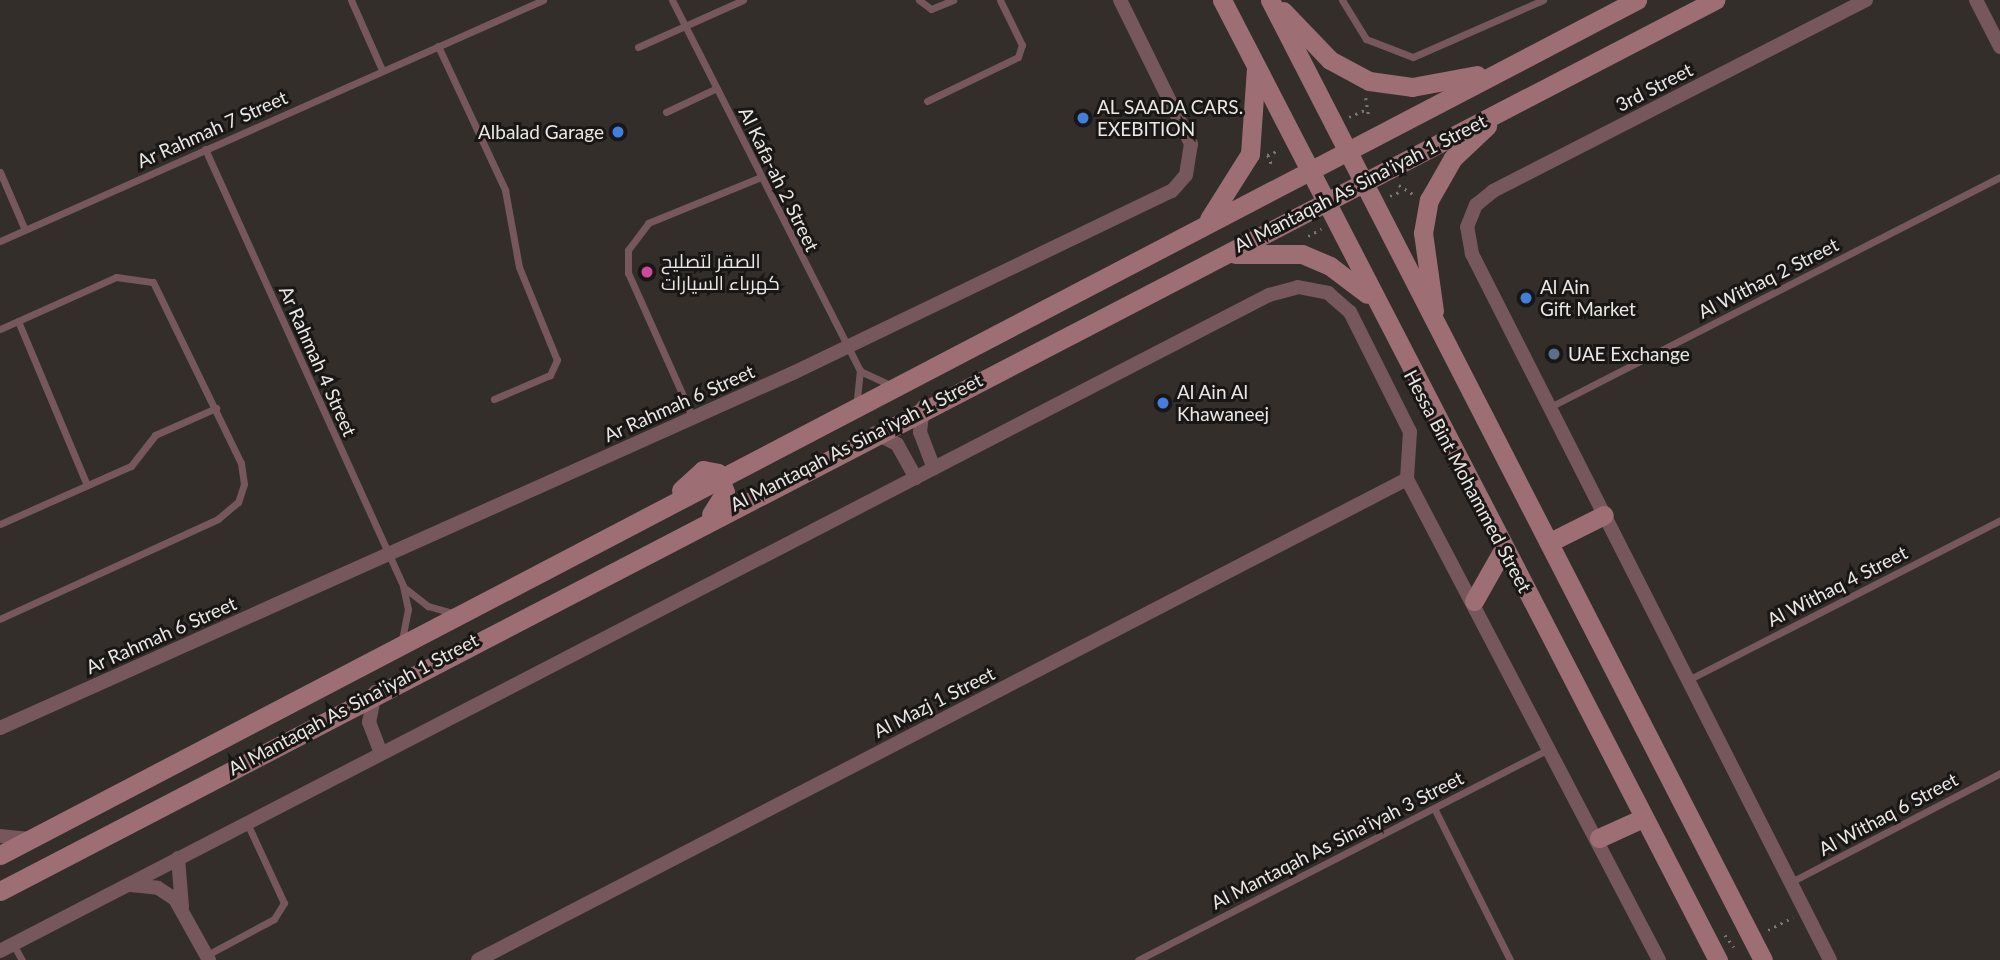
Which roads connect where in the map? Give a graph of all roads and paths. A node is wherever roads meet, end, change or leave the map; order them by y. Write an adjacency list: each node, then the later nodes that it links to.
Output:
1 (351, 0): 24 (lane)
2 (543, 0): 19 (lane, Ar Rahmah 7 Street)
3 (673, 0): 18 (lane, Al Kafa-ah 2 Street)
4 (743, 0): 18 (lane)
5 (919, 0): 6 (lane)
6 (953, 0)
7 (1000, 0): 26 (lane)
8 (1120, 0): 45 (street, Ar Rahmah 6 Street)
9 (1222, 0): 22 (street, Hessa Bint Mohammed Street)
10 (1271, 0): 23 (street); 30 (street)
11 (1342, 0): 12 (lane)
12 (1543, 0)
13 (1637, 0): 17 (street, Al Mantaqah As Sina'iyah 1 Street)
14 (1715, 0): 27 (street, Al Mantaqah As Sina'iyah 1 Street)
15 (1866, 0): 50 (street, 3rd Street)
16 (1976, 0): 21 (street)
17 (1614, 7): 23 (street, Al Mantaqah As Sina'iyah 1 Street)
18 (687, 27): 20 (lane); 25 (lane, Al Kafa-ah 2 Street)
19 (438, 46): 24 (lane, Ar Rahmah 7 Street); 48 (lane)
20 (638, 47)
21 (2000, 47)
22 (1256, 65): 31 (street, Hessa Bint Mohammed Street); 37 (street)
23 (1505, 68): 30 (street, Al Mantaqah As Sina'iyah 1 Street)
24 (382, 70): 29 (lane, Ar Rahmah 7 Street)
25 (717, 88): 28 (lane); 33 (lane, Al Kafa-ah 2 Street)
26 (927, 101)
27 (1501, 111): 35 (street, Al Mantaqah As Sina'iyah 1 Street); 43 (street)
28 (666, 112)
29 (205, 149): 38 (lane, Ar Rahmah 7 Street); 66 (lane, Ar Rahmah 4 Street)
30 (1345, 151): 31 (street, Al Mantaqah As Sina'iyah 1 Street); 35 (street)
31 (1309, 170): 36 (street, Hessa Bint Mohammed Street); 37 (street, Al Mantaqah As Sina'iyah 1 Street)
32 (0, 172): 38 (lane)
33 (761, 177): 45 (lane, Al Kafa-ah 2 Street); 53 (lane)
34 (2000, 177): 50 (lane, Al Withaq 2 Street)
35 (1362, 183): 36 (street, Al Mantaqah As Sina'iyah 1 Street); 43 (street)
36 (1324, 202): 40 (street, Al Mantaqah As Sina'iyah 1 Street); 41 (street, Hessa Bint Mohammed Street)
37 (1204, 225): 47 (street, Al Mantaqah As Sina'iyah 1 Street)
38 (25, 230): 39 (lane, Ar Rahmah 7 Street)
39 (0, 241)
40 (1217, 257): 41 (street); 49 (street, Al Mantaqah As Sina'iyah 1 Street)
41 (1373, 299): 65 (street, Hessa Bint Mohammed Street)
42 (18, 321): 44 (lane); 51 (lane); 59 (lane)
43 (1435, 322): 64 (street)
44 (0, 329)
45 (847, 347): 46 (lane, Al Kafa-ah 2 Street); 53 (street, Ar Rahmah 6 Street)
46 (860, 370): 47 (lane); 52 (lane)
47 (895, 386): 52 (street, Al Mantaqah As Sina'iyah 1 Street)
48 (494, 399)
49 (923, 407): 54 (street, Al Mantaqah As Sina'iyah 1 Street); 55 (street)
50 (1550, 407): 60 (street)
51 (216, 408): 59 (lane); 70 (lane)
52 (852, 408): 56 (street, Al Mantaqah As Sina'iyah 1 Street)
53 (693, 418): 66 (street, Ar Rahmah 6 Street)
54 (873, 433): 57 (street); 61 (street, Al Mantaqah As Sina'iyah 1 Street)
55 (934, 468): 57 (street); 58 (street)
56 (721, 477): 61 (street); 69 (street, Al Mantaqah As Sina'iyah 1 Street)
57 (916, 478): 78 (street)
58 (1407, 479): 68 (street); 95 (street, Al Mazj 1 Street)
59 (87, 485): 63 (lane)
60 (1604, 515): 64 (street); 72 (street)
61 (706, 520): 73 (street, Al Mantaqah As Sina'iyah 1 Street)
62 (2000, 520): 72 (lane, Al Withaq 4 Street)
63 (0, 524)
64 (1550, 542): 100 (street)
65 (1504, 548): 68 (street); 81 (street, Hessa Bint Mohammed Street)
66 (389, 554): 67 (lane, Ar Rahmah 4 Street); 75 (street, Ar Rahmah 6 Street)
67 (403, 586): 69 (lane, Ar Rahmah 4 Street); 71 (lane, Ar Rahmah 4 Street)
68 (1474, 601): 77 (street)
69 (460, 614): 71 (street, Al Mantaqah As Sina'iyah 1 Street)
70 (0, 619)
71 (400, 645): 85 (street, Al Mantaqah As Sina'iyah 1 Street)
72 (1688, 680): 88 (street)
73 (376, 690): 74 (street, Al Mantaqah As Sina'iyah 1 Street); 76 (street)
74 (335, 712): 76 (street); 90 (street, Al Mantaqah As Sina'iyah 1 Street)
75 (0, 728)
76 (371, 732): 78 (street)
77 (1549, 748): 80 (lane, Al Mantaqah As Sina'iyah 3 Street); 84 (street)
78 (381, 753): 82 (street)
79 (2000, 773): 88 (lane, Al Withaq 6 Street)
80 (1434, 808): 96 (lane, Al Mantaqah As Sina'iyah 3 Street); 97 (lane)
81 (1643, 818): 84 (street); 99 (street, Hessa Bint Mohammed Street)
82 (247, 822): 87 (street); 93 (lane)
83 (0, 836): 85 (street)
84 (1599, 838): 98 (street)
85 (30, 839): 86 (street, Al Mantaqah As Sina'iyah 1 Street)
86 (0, 855)
87 (178, 858): 89 (street); 91 (street)
88 (1791, 883): 101 (street)
89 (126, 886): 91 (street); 92 (street)
90 (0, 891)
91 (182, 907): 93 (street)
92 (7, 947): 94 (lane)
93 (208, 958)
94 (22, 960)
95 (478, 960)
96 (1139, 960)
97 (1510, 960)
98 (1659, 960)
99 (1718, 960)
100 (1763, 960)
101 (1830, 960)

